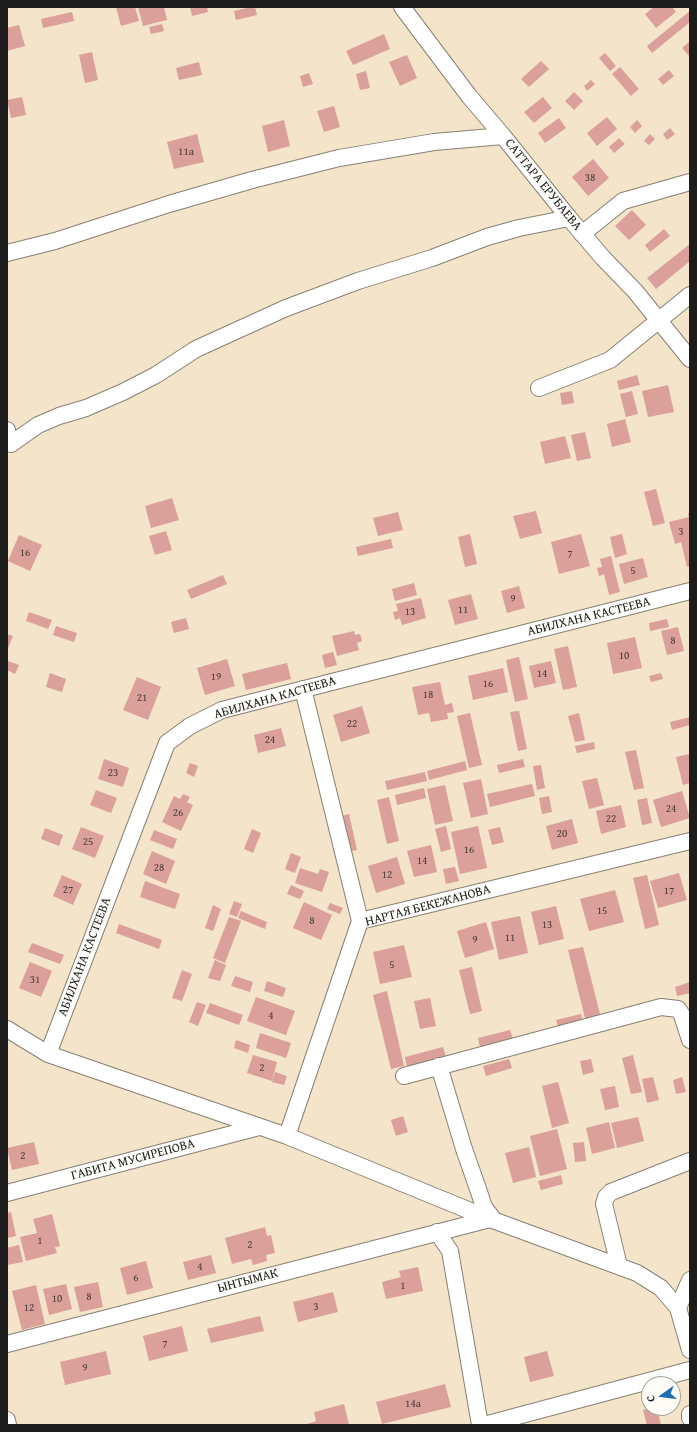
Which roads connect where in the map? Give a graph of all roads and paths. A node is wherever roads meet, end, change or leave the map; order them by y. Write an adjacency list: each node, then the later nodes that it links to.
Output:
1 (402, 7): 2 (street, САТТАРА ЕРУБАЕВА)
2 (503, 136): 4 (street, САТТАРА ЕРУБАЕВА); 6 (street)
3 (690, 182): 5 (street)
4 (568, 218): 5 (street, САТТАРА ЕРУБАЕВА); 11 (street)
5 (582, 234): 8 (street, САТТАРА ЕРУБАЕВА)
6 (7, 254)
7 (690, 295): 8 (street)
8 (659, 320): 9 (street, САТТАРА ЕРУБАЕВА); 10 (street)
9 (690, 359)
10 (539, 388)
11 (8, 443)
12 (690, 591): 13 (street, АБИЛХАНА КАСТЕЕВА)
13 (303, 690): 15 (street); 18 (street, АБИЛХАНА КАСТЕЕВА)
14 (690, 841): 15 (street, НАРТАЯ БЕКЕЖАНОВА)
15 (360, 921): 22 (street, НАРТАЯ БЕКЕЖАНОВА)
16 (7, 1029): 18 (street)
17 (690, 1040): 19 (street)
18 (48, 1054): 21 (street)
19 (439, 1066): 20 (street); 25 (street)
20 (404, 1076)
21 (259, 1127): 22 (street); 24 (street, ГАБИТА МУСИРЕПОВА)
22 (287, 1136): 25 (street)
23 (690, 1161): 27 (street)
24 (7, 1193)
25 (491, 1219): 26 (street, ЫНТЫМАК); 27 (street)
26 (437, 1232): 30 (street, ЫНТЫМАК); 37 (street)
27 (619, 1266): 29 (street)
28 (690, 1280): 29 (street)
29 (678, 1308): 31 (street)
30 (7, 1344)
31 (690, 1350)
32 (690, 1370): 38 (street)
33 (690, 1414): 34 (street)
34 (690, 1418)
35 (7, 1420): 36 (street)
36 (8, 1425)
37 (480, 1425)
38 (484, 1425)

